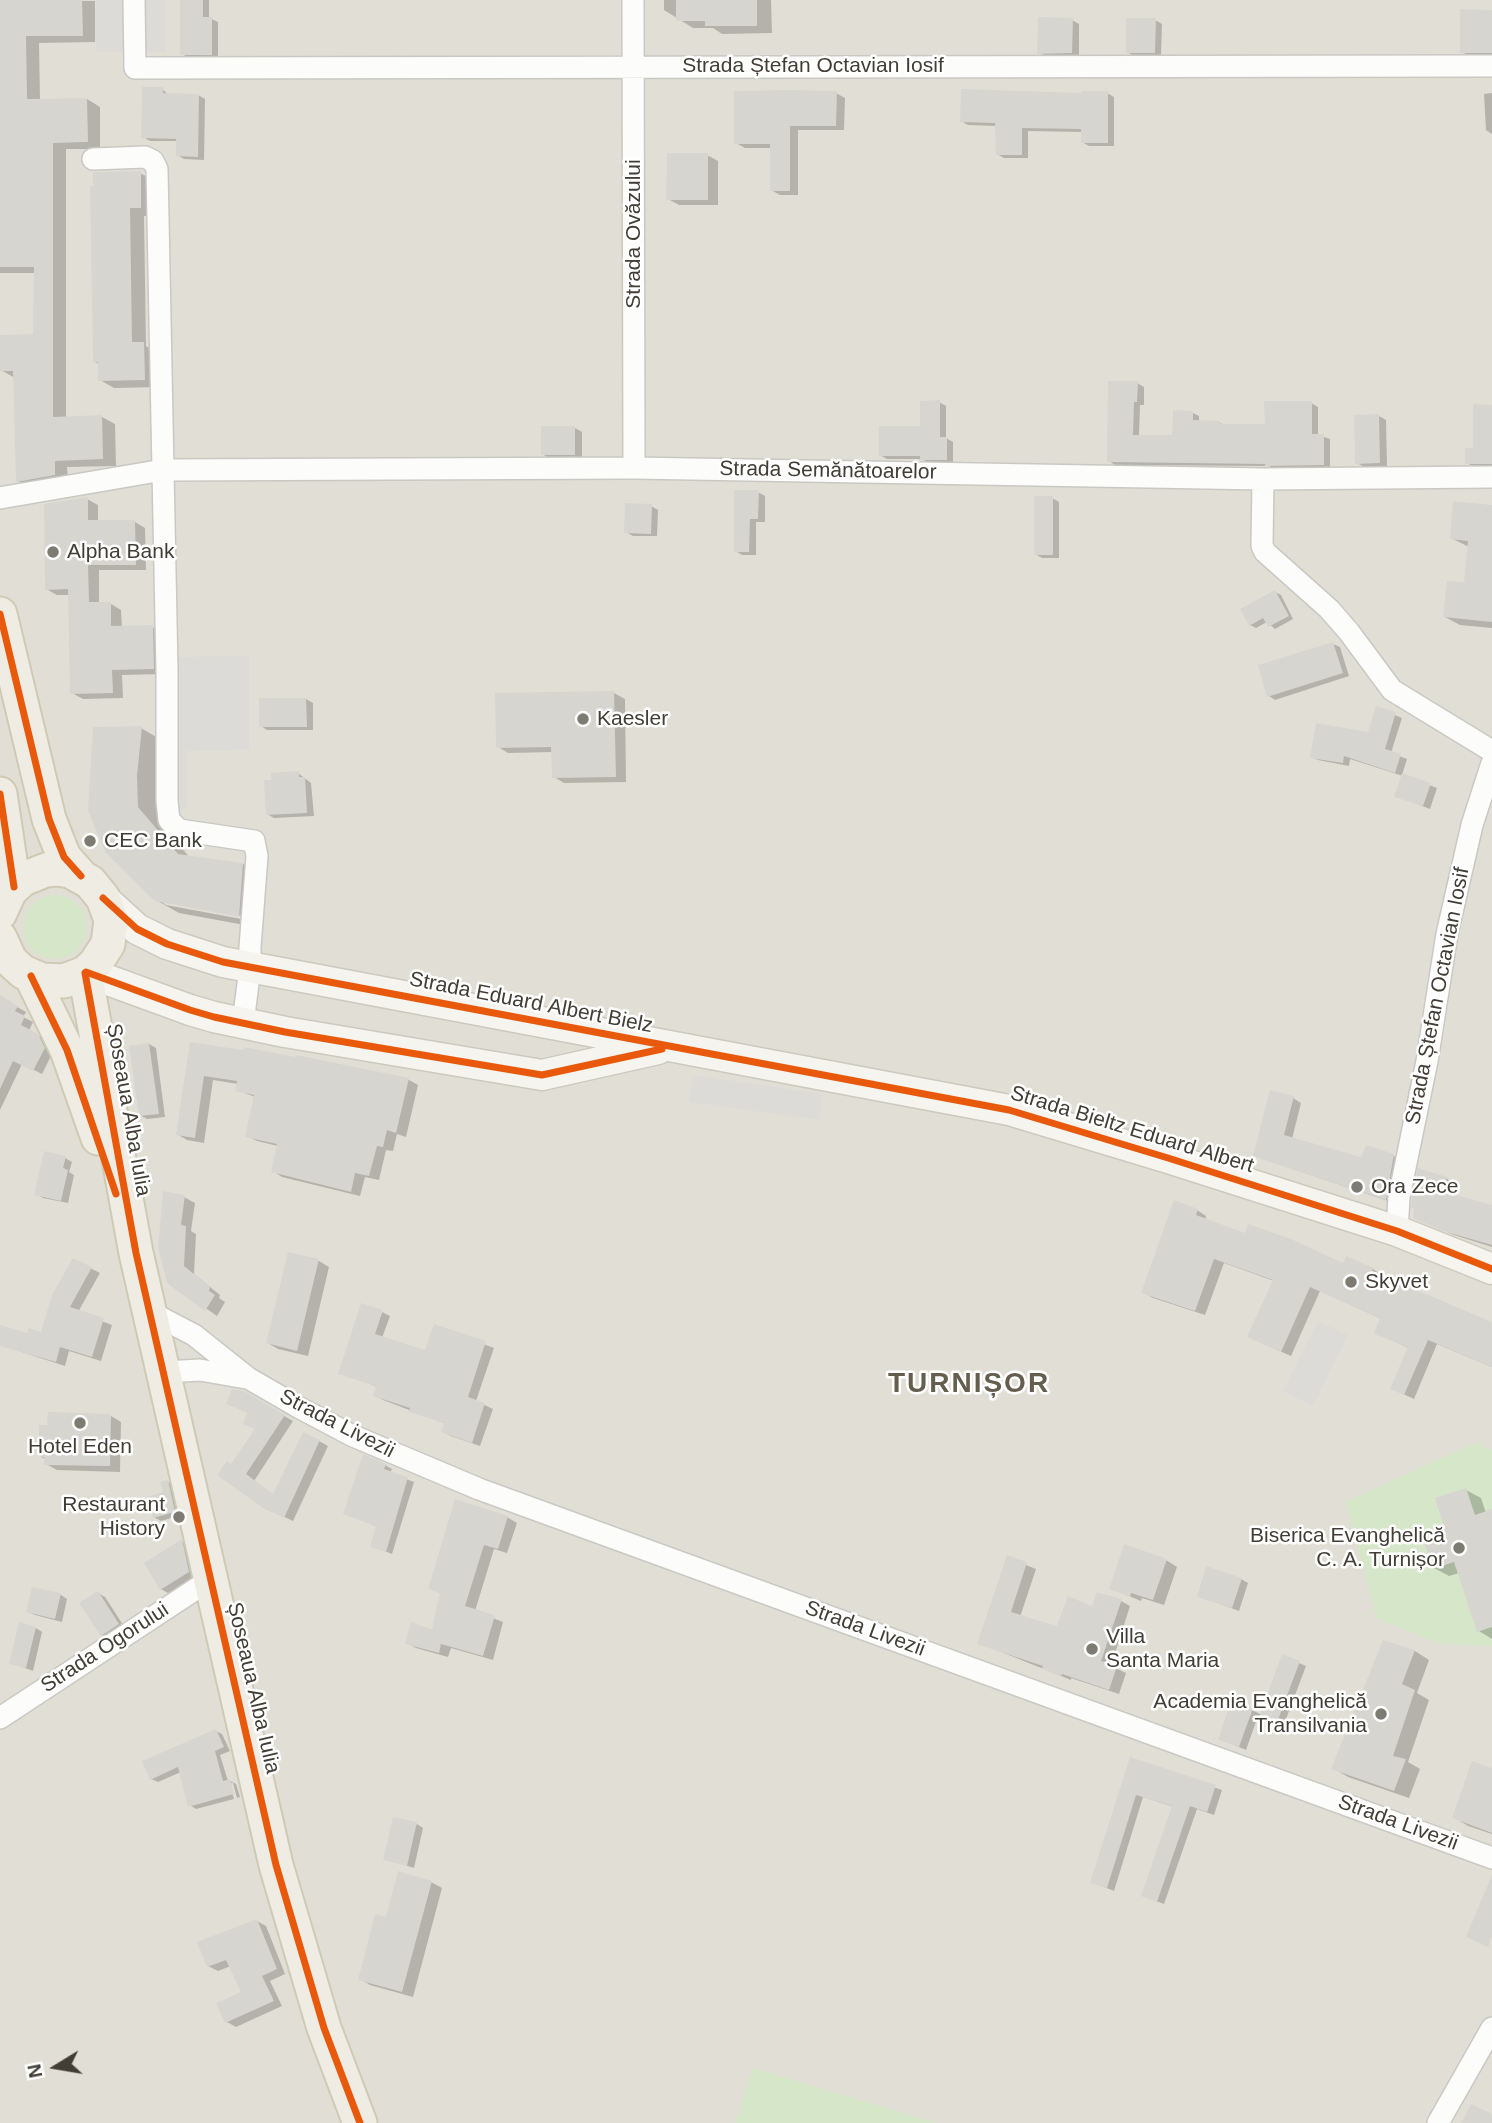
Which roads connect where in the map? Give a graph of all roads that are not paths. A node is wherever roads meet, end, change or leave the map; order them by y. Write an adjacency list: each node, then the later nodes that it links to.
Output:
1 (135, 0): 3 (street, Strada Ștefan Octavian Iosif)
2 (633, 0): 3 (street, Strada Ovăzului)
3 (633, 66): 4 (street, Strada Ștefan Octavian Iosif); 6 (street, Strada Ovăzului)
4 (1492, 66)
5 (93, 159): 7 (street)
6 (634, 468): 7 (street, Strada Semănătoarelor); 9 (street, Strada Semănătoarelor)
7 (163, 470): 10 (street, Strada Semănătoarelor); 18 (street)
8 (1492, 477): 9 (street, Strada Semănătoarelor)
9 (1263, 479): 12 (street)
10 (0, 498)
11 (0, 614): 15 (main road)
12 (1492, 751)
13 (1492, 763): 22 (street, Strada Ștefan Octavian Iosif)
14 (0, 794): 16 (main road)
15 (92, 887): 16 (main road); 18 (street, Strada Eduard Albert Bielz); 19 (main road)
16 (6, 895)
17 (10, 957): 19 (main road, Șoseaua Alba Iulia); 23 (main road, Șoseaua Alba Iulia)
18 (250, 968): 20 (street); 21 (street, Strada Eduard Albert Bielz)
19 (86, 973): 20 (street, Strada Eduard Albert Bielz); 23 (main road, Șoseaua Alba Iulia)
20 (243, 1023): 21 (street, Strada Eduard Albert Bielz)
21 (669, 1047): 22 (street, Strada Bieltz Eduard Albert)
22 (1396, 1231): 24 (street, Strada Bieltz Eduard Albert)
23 (136, 1254): 25 (main road, Șoseaua Alba Iulia)
24 (1492, 1269)
25 (150, 1312): 26 (main road, Șoseaua Alba Iulia); 27 (street, Strada Livezii)
26 (164, 1373): 27 (street, Strada Livezii); 28 (main road, Șoseaua Alba Iulia)
27 (248, 1378): 30 (street, Strada Livezii)
28 (211, 1579): 29 (street, Strada Ogorului); 32 (main road, Șoseaua Alba Iulia)
29 (0, 1718)
30 (1492, 1858)
31 (1492, 2028): 33 (street)
32 (360, 2123)
33 (1438, 2123)

